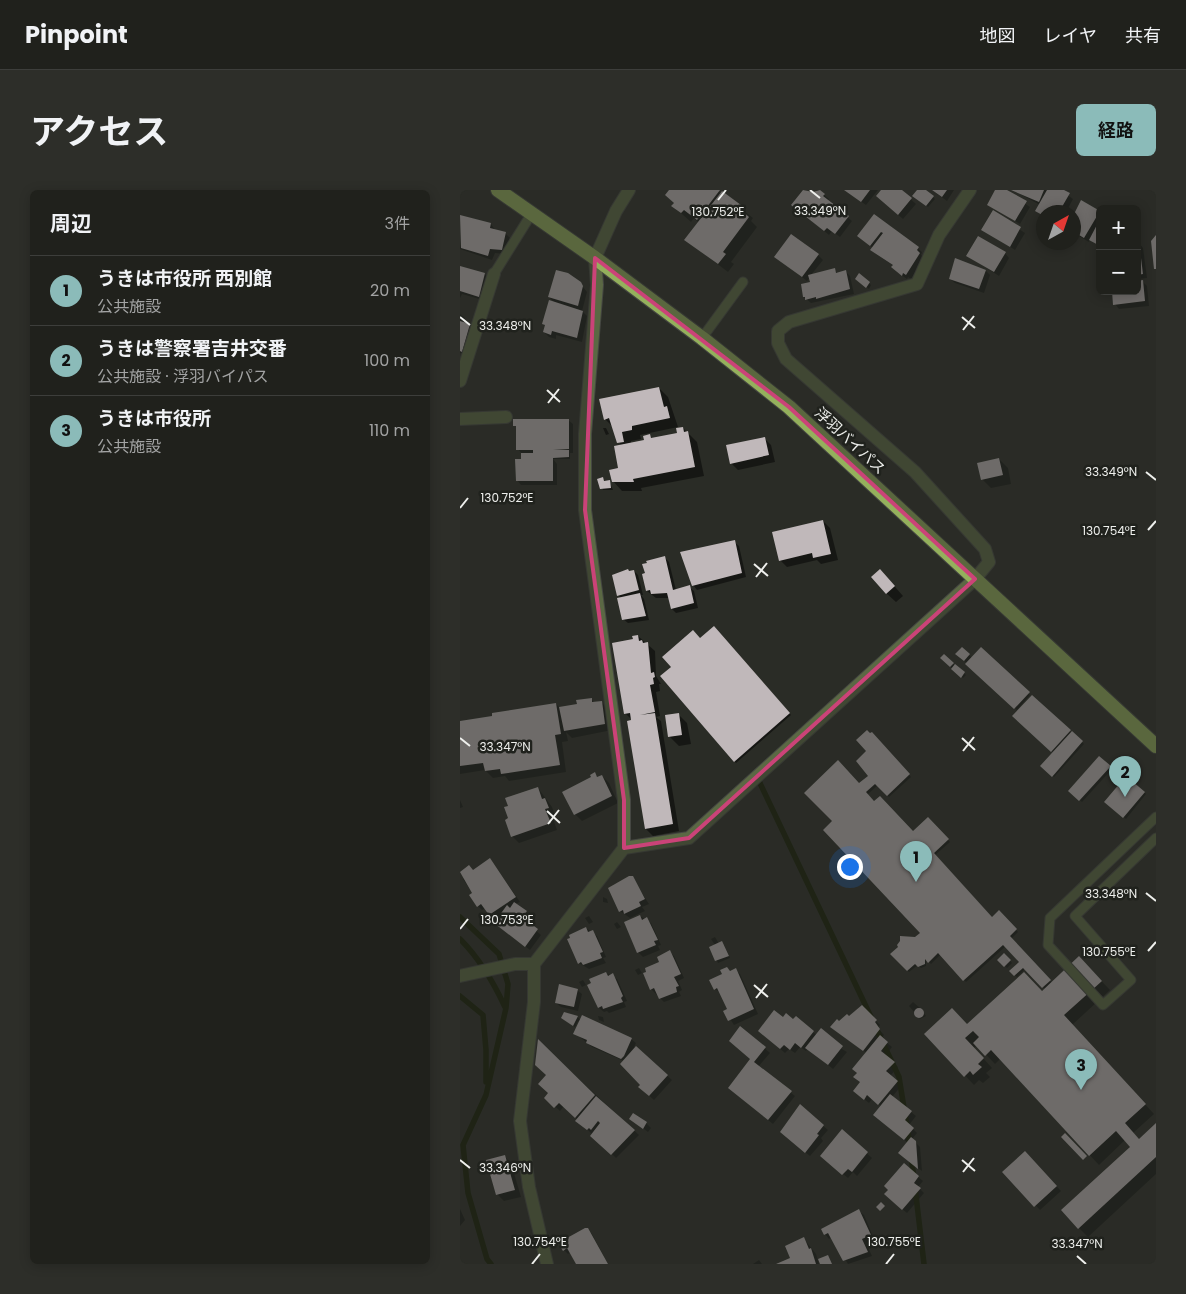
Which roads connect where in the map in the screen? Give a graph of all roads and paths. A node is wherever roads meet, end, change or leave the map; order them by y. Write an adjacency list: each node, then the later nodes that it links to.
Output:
1 (498, 190): 4 (highway, 浮羽バイパス)
2 (629, 190): 5 (street)
3 (970, 190): 12 (street)
4 (532, 213): 5 (highway, 浮羽バイパス); 6 (lane)
5 (595, 258): 8 (highway, 浮羽バイパス); 16 (street)
6 (494, 274): 9 (street)
7 (743, 282): 8 (lane)
8 (702, 338): 12 (highway, 浮羽バイパス)
9 (460, 382)
10 (506, 417): 11 (street)
11 (460, 419)
12 (975, 579): 13 (highway, 浮羽バイパス); 16 (street)
13 (1156, 746)
14 (1156, 817): 15 (lane)
15 (1156, 838)
16 (624, 848): 17 (street)
17 (534, 964): 18 (street); 19 (street)
18 (460, 976)
19 (548, 1264)

